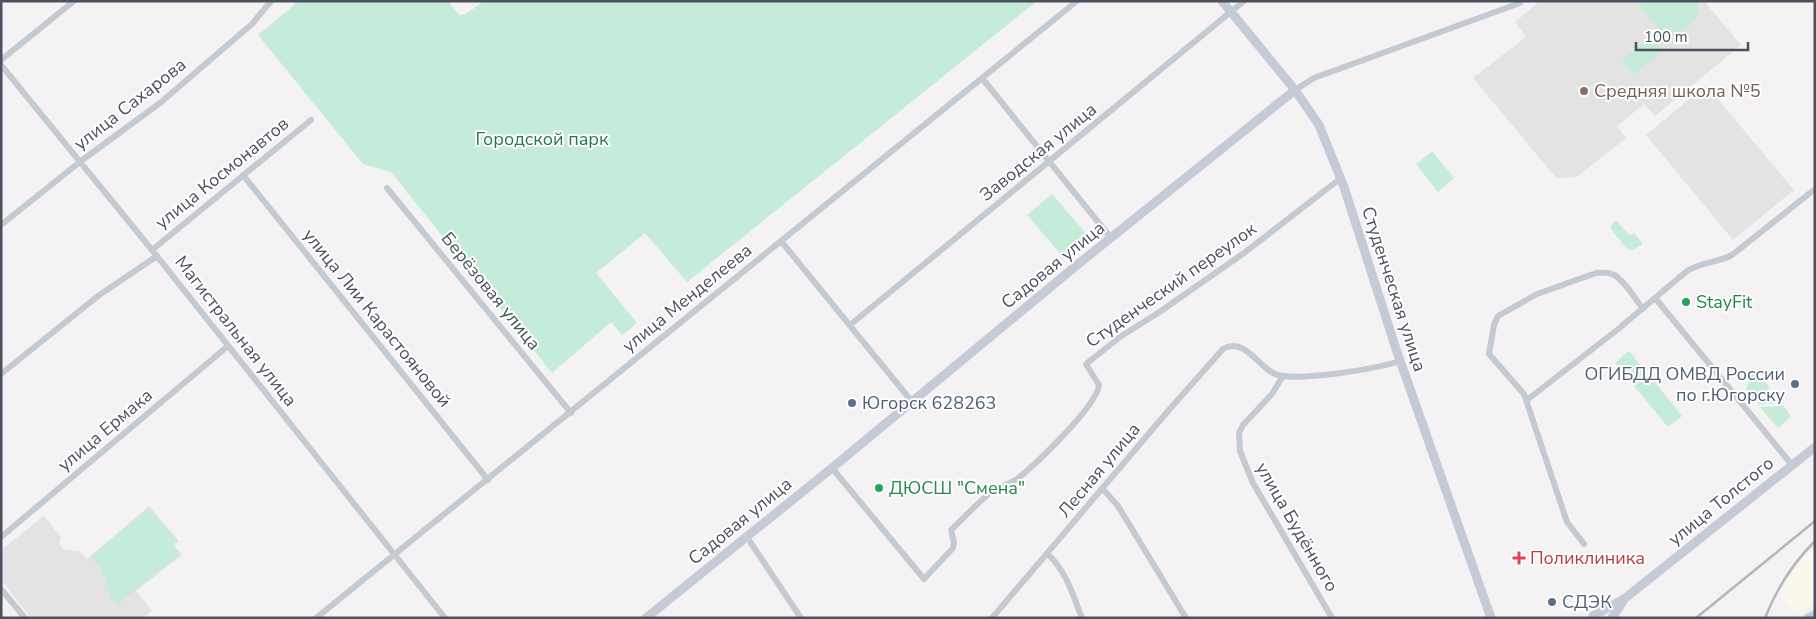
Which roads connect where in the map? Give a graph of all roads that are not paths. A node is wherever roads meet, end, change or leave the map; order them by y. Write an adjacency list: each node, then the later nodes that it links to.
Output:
1 (74, 1): 8 (street)
2 (271, 1): 13 (street, улица Сахарова)
3 (1077, 1): 10 (street, улица Менделеева)
4 (1222, 1): 7 (street, Студенческая улица)
5 (1244, 1): 7 (street, Заводская улица)
6 (1520, 3): 11 (street, Садовая улица)
7 (1231, 12): 11 (street, Студенческая улица); 14 (street, Заводская улица)
8 (1, 60)
9 (1, 65): 13 (street, Магистральная улица)
10 (982, 78): 14 (street); 21 (street, улица Менделеева)
11 (1295, 90): 16 (street, Студенческая улица); 20 (street, Садовая улица)
12 (311, 120): 15 (street, улица Космонавтов)
13 (81, 161): 19 (street, улица Сахарова); 22 (street, Магистральная улица)
14 (1049, 163): 20 (street); 26 (street, Заводская улица)
15 (243, 175): 22 (street, улица Космонавтов); 37 (street, улица Лии Карастояновой)
16 (1341, 178): 28 (street, Студенческая улица); 36 (street, Студенческий переулок)
17 (387, 188): 33 (street, Берёзовая улица)
18 (1815, 189): 24 (street)
19 (1, 225)
20 (1111, 238): 32 (street, Садовая улица)
21 (781, 241): 26 (street); 33 (street, улица Менделеева)
22 (152, 250): 23 (street, Магистральная улица)
23 (157, 256): 27 (street, Магистральная улица); 29 (street, улица Космонавтов)
24 (1656, 299): 25 (street); 35 (street)
25 (1644, 309): 31 (street); 31 (street)
26 (850, 325): 32 (street)
27 (228, 346): 40 (street, улица Ермака); 43 (street, Магистральная улица)
28 (1400, 361): 30 (street); 48 (street, Студенческая улица)
29 (1, 374)
30 (1283, 376): 38 (street, Лесная улица); 57 (street, улица Будённого)
31 (1527, 400): 41 (street)
32 (912, 403): 36 (street, Садовая улица)
33 (571, 413): 37 (street, улица Менделеева)
34 (1815, 446): 35 (street, улица Толстого)
35 (1792, 465): 45 (street, улица Толстого)
36 (832, 468): 39 (street, Садовая улица)
37 (488, 480): 43 (street, улица Менделеева)
38 (1102, 489): 42 (street, Лесная улица); 56 (street)
39 (747, 536): 47 (street, Садовая улица); 53 (street)
40 (1, 537)
41 (1584, 544)
42 (1048, 554): 54 (street, Лесная улица); 55 (street)
43 (395, 555): 51 (street, улица Менделеева); 52 (street, Магистральная улица)
44 (1, 589): 50 (street)
45 (1624, 599): 49 (street); 58 (street)
46 (1815, 615): 59 (street)
47 (652, 616)
48 (1491, 616)
49 (1593, 617)
50 (25, 618)
51 (316, 618)
52 (445, 618)
53 (801, 618)
54 (992, 618)
55 (1082, 618)
56 (1186, 618)
57 (1332, 618)
58 (1612, 618)
59 (1808, 618)

